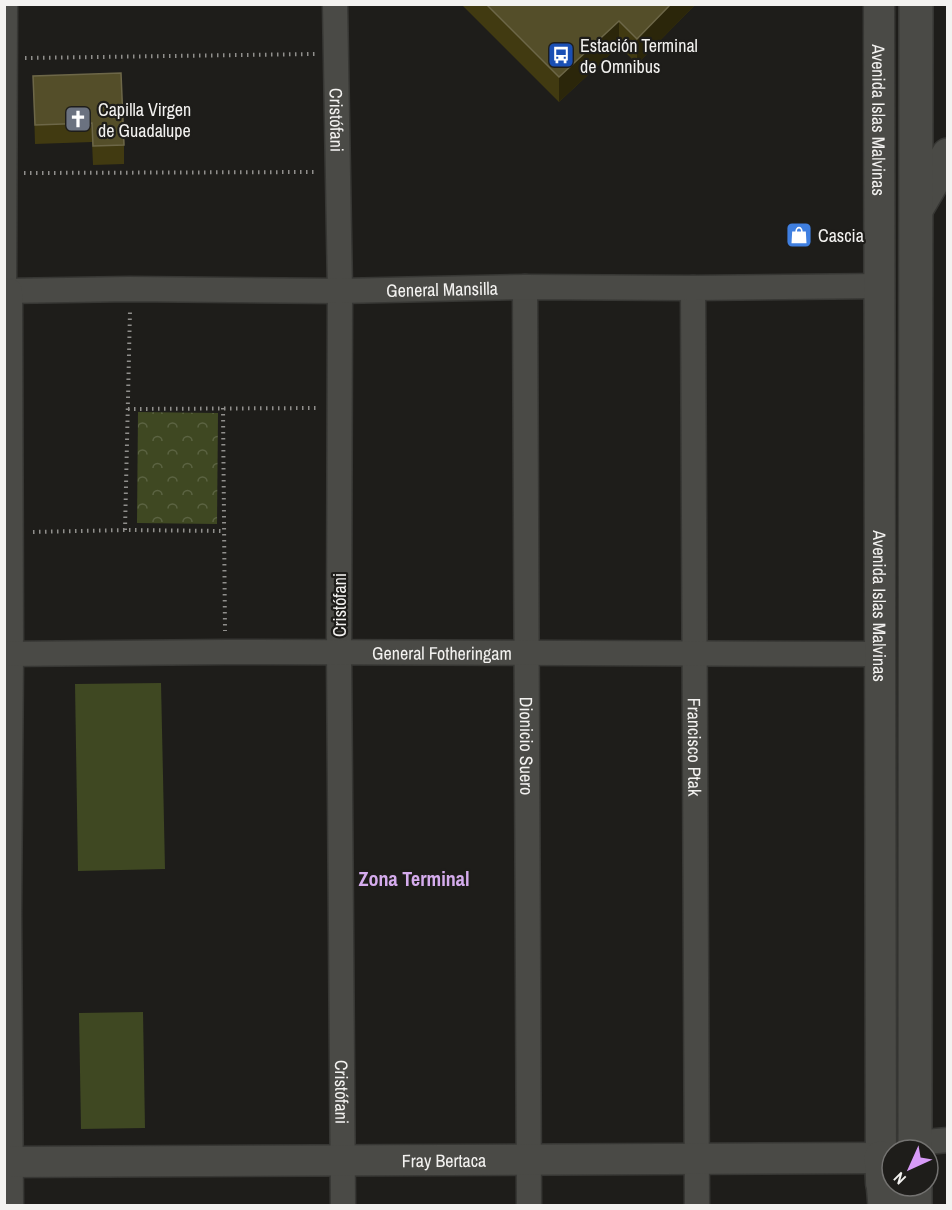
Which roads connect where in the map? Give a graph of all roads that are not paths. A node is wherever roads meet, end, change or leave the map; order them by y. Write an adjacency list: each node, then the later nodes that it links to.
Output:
1 (11, 4): 10 (lane)
2 (335, 4): 11 (street, Cristófani)
3 (879, 4): 7 (street, Avenida Islas Malvinas)
4 (916, 4): 6 (main road, Avenida Islas Malvinas)
5 (948, 155): 6 (main road)
6 (916, 210): 19 (main road, Avenida Islas Malvinas)
7 (879, 286): 9 (street, General Mansilla); 16 (street, Avenida Islas Malvinas)
8 (525, 287): 9 (street, General Mansilla); 11 (street, General Mansilla); 14 (street, Dionicio Suero)
9 (693, 288): 15 (street, Francisco Ptak)
10 (7, 291): 11 (street, General Mansilla); 13 (street)
11 (340, 291): 12 (street, Cristófani)
12 (339, 653): 13 (street, General Fotheringam); 14 (street, General Fotheringam); 23 (street, Cristófani)
13 (8, 654): 17 (street)
14 (526, 654): 15 (street, General Fotheringam); 22 (street, Dionicio Suero)
15 (694, 654): 16 (street, General Fotheringam); 20 (street, Francisco Ptak)
16 (880, 654): 18 (street, Avenida Islas Malvinas)
17 (7, 913): 24 (street)
18 (881, 1138)
19 (915, 1138)
20 (696, 1158): 21 (street, Fray Bertaca); 22 (street, Fray Bertaca); 28 (street, Francisco Ptak)
21 (880, 1158)
22 (529, 1159): 23 (street, Fray Bertaca); 27 (street, Dionicio Suero)
23 (343, 1160): 24 (street, Fray Bertaca); 26 (street, Cristófani)
24 (7, 1162): 25 (street)
25 (11, 1206)
26 (344, 1206)
27 (529, 1206)
28 (697, 1206)

